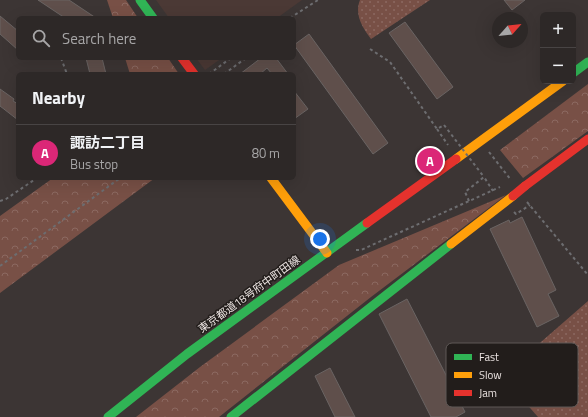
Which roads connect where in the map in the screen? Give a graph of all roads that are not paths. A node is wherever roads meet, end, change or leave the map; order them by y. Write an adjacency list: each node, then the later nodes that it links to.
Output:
1 (140, 0): 2 (street)
2 (152, 16)
3 (184, 60): 6 (street)
4 (588, 62): 5 (street)
5 (576, 71)
6 (192, 72)
7 (558, 84): 10 (street, 東京都道18号府中町田線)
8 (588, 138): 12 (street, bridge)
9 (272, 180): 10 (street)
10 (327, 253): 11 (street, 東京都道18号府中町田線)
11 (108, 417)
12 (231, 417)

